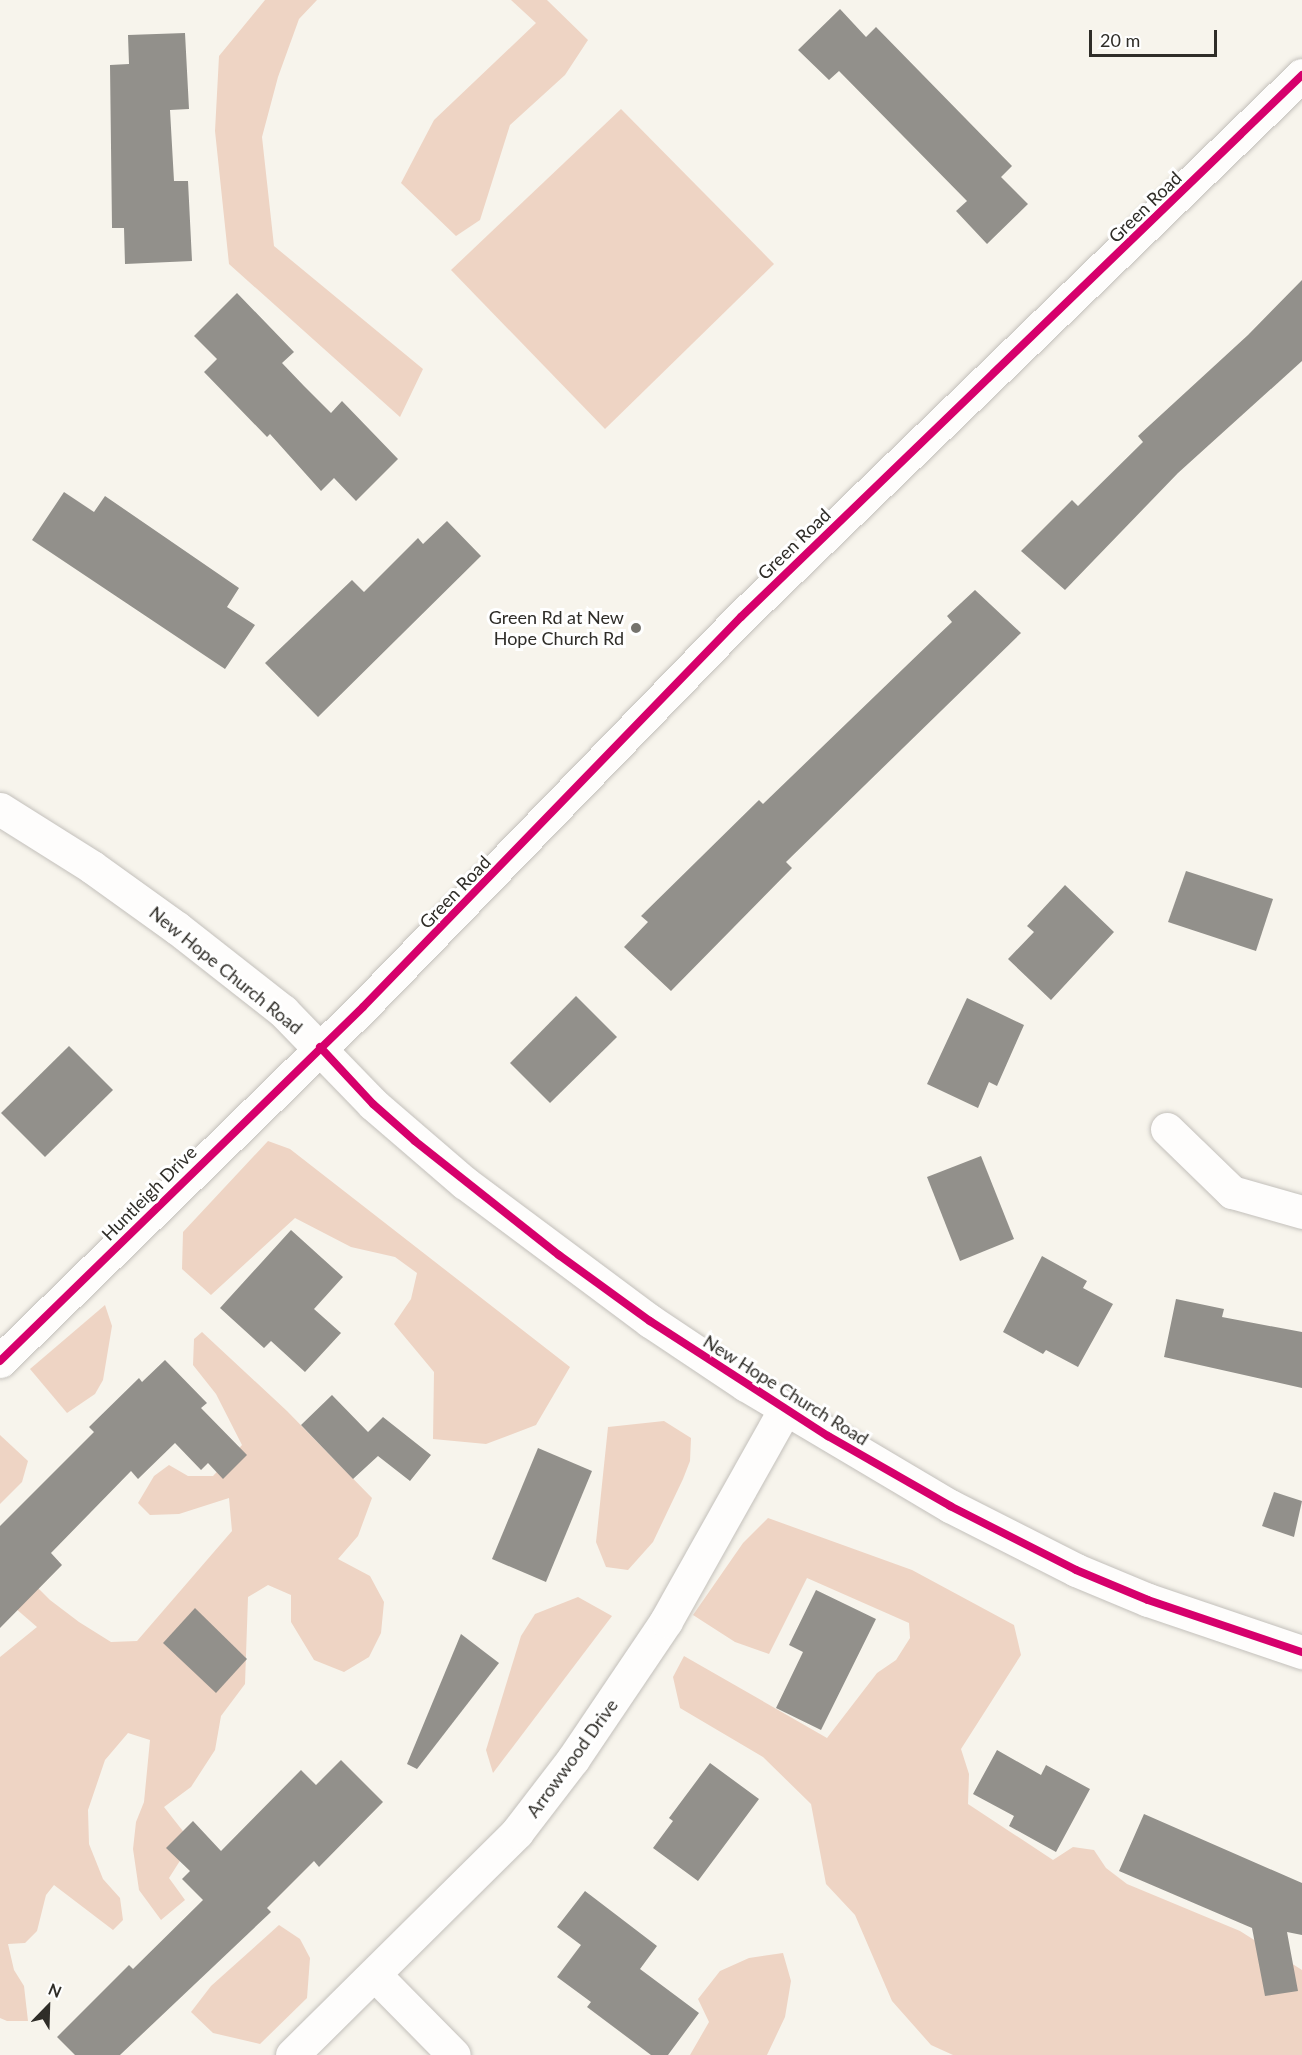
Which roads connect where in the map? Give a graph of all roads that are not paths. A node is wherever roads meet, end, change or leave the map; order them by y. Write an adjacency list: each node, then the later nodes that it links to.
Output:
1 (1302, 75): 3 (street, Green Road)
2 (0, 810): 3 (street, New Hope Church Road)
3 (320, 1047): 6 (street, Huntleigh Drive); 7 (street, New Hope Church Road)
4 (1167, 1129): 5 (street)
5 (1302, 1212)
6 (0, 1361)
7 (785, 1409): 8 (street, New Hope Church Road); 9 (street, Arrowwood Drive)
8 (1302, 1652)
9 (375, 1975): 10 (street, Arrowwood Drive); 11 (street)
10 (292, 2055)
11 (454, 2055)

